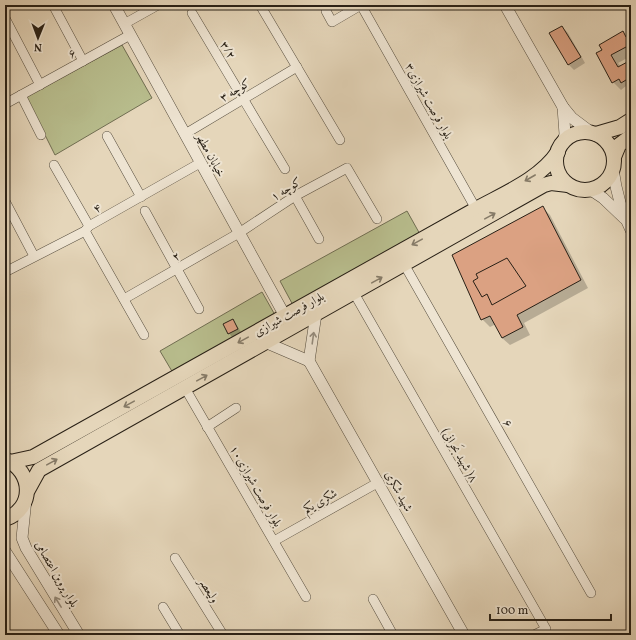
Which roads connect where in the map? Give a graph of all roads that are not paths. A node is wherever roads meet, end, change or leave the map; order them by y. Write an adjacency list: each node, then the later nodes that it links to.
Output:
1 (53, 5): 12 (street)
2 (114, 5): 10 (street, خیابان مطهر)
3 (158, 5): 10 (street)
4 (260, 5): 13 (street)
5 (361, 5): 7 (street); 36 (street, ۳بلوار فرصت شیرازی)
6 (505, 5): 18 (street)
7 (326, 11)
8 (192, 13): 16 (street, ۳/۲)
9 (5, 18): 14 (street)
10 (124, 24): 11 (street, خیابان مطهر)
11 (130, 35): 12 (street, ۶); 20 (street, خیابان مطهر)
12 (83, 61): 14 (street, ۶)
13 (296, 67): 16 (street, کوچه ۳); 25 (street)
14 (40, 84): 15 (street, ۶)
15 (21, 95): 17 (street, ۶); 22 (street)
16 (243, 100): 20 (street, کوچه ۳); 30 (street, ۳/۲)
17 (5, 104)
18 (563, 107): 21 (street); 26 (street)
19 (631, 120): 21 (main road)
20 (185, 134): 27 (street, خیابان مطهر)
21 (594, 134): 26 (main road); 28 (main road)
22 (41, 135)
23 (107, 136): 34 (street)
24 (631, 136): 28 (main road)
25 (340, 140)
26 (560, 147): 31 (main road); 36 (main road, بلوار فرصت شیرازی, one-way to 36)
27 (200, 163): 34 (street, ۴); 41 (street, خیابان مطهر)
28 (614, 163): 32 (main road); 39 (street)
29 (54, 165): 40 (street)
30 (285, 170)
31 (568, 185): 32 (main road); 44 (main road, بلوار فرصت شیرازی, one-way to 31)
32 (591, 190): 39 (street)
33 (295, 196): 38 (street, کوچه ۱); 41 (street, کوچه ۱); 42 (street)
34 (141, 197): 40 (street, ۴)
35 (5, 201): 43 (street)
36 (476, 209): 51 (main road, بلوار فرصت شیرازی, one-way to 51)
37 (145, 211): 45 (street)
38 (377, 219)
39 (628, 225)
40 (87, 228): 43 (street, ۴); 48 (street)
41 (239, 233): 45 (street, ۲); 51 (street, خیابان مطهر)
42 (319, 239)
43 (34, 256): 46 (street, ۴)
44 (404, 264): 47 (main road, بلوار فرصت شیرازی, one-way to 44); 66 (street, ۶)
45 (177, 270): 48 (street, ۲); 49 (street)
46 (5, 272)
47 (354, 293): 50 (main road, بلوار فرصت شیرازی); 76 (street, (شهید بَحرانی )۸)
48 (124, 299): 52 (street)
49 (199, 309)
50 (316, 314): 53 (main road, بلوار فرصت شیرازی); 54 (street, one-way to 50)
51 (286, 316): 58 (main road, بلوار فرصت شیرازی, one-way to 58)
52 (144, 335)
53 (267, 342): 54 (street); 55 (main road, بلوار فرصت شیرازی, one-way to 53)
54 (309, 361): 59 (street, شهید شکری)
55 (185, 388): 57 (street, بلوار فرصت شیرازی۱۰); 60 (main road, بلوار فرصت شیرازی, one-way to 55)
56 (236, 408): 57 (street)
57 (207, 427): 62 (street, بلوار فرصت شیرازی۱۰)
58 (7, 460): 60 (main road)
59 (379, 482): 62 (street, شکری یکم); 75 (street, شهید شکری)
60 (27, 495): 61 (main road, بلوار فرصت شیرازی); 63 (street, بلوار پروین اعتصامی)
61 (5, 519)
62 (274, 541): 67 (street, بلوار فرصت شیرازی۱۰)
63 (26, 548): 64 (street); 71 (street, بلوار پروین اعتصامی, one-way to 63)
64 (6, 552): 70 (street)
65 (175, 558): 73 (street, ولیعصر)
66 (591, 593)
67 (306, 597)
68 (373, 599): 74 (street)
69 (163, 607): 72 (street)
70 (59, 635)
71 (79, 635)
72 (180, 635)
73 (223, 635)
74 (393, 635)
75 (464, 635)
76 (534, 635)

